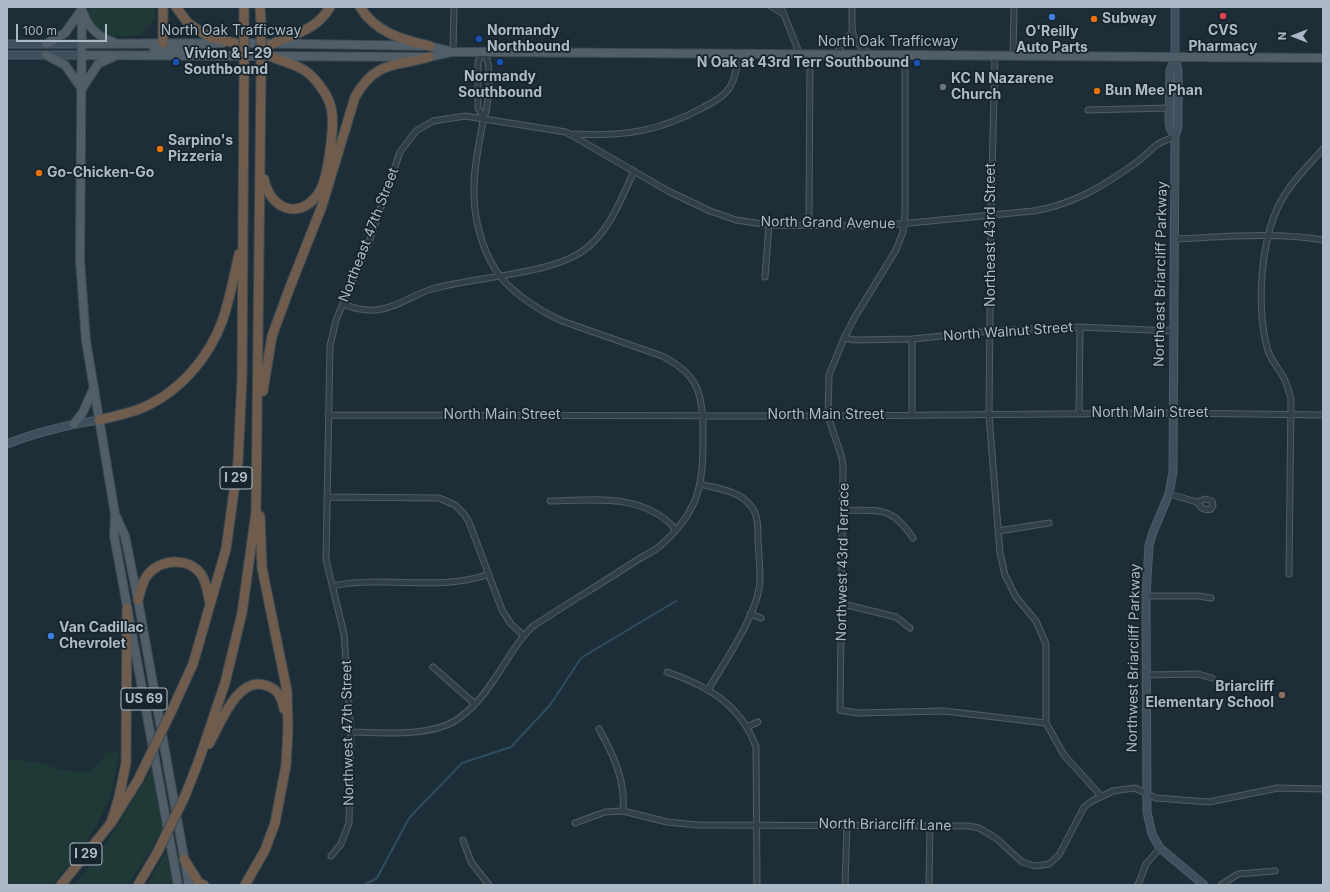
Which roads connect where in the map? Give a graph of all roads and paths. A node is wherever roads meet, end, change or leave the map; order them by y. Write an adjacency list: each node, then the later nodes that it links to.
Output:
1 (82, 7): 20 (main road); 21 (main road, US 69); 22 (main road)
2 (163, 7): 16 (highway)
3 (176, 7): 18 (highway)
4 (244, 7): 59 (highway, I 29, bridge)
5 (260, 7): 52 (highway, I 29, bridge)
6 (330, 7): 23 (highway)
7 (360, 7): 24 (highway)
8 (454, 7): 25 (street)
9 (772, 7): 14 (street)
10 (781, 7): 14 (street)
11 (852, 7): 15 (street)
12 (1014, 7): 39 (street)
13 (1175, 7): 41 (main road)
14 (782, 13): 28 (street)
15 (852, 33): 34 (street); 35 (street)
16 (163, 43): 17 (main road, North Oak Trafficway); 22 (main road, North Oak Trafficway)
17 (210, 43): 18 (main road, North Oak Trafficway); 31 (main road)
18 (235, 43): 23 (main road, North Oak Trafficway)
19 (7, 44): 20 (main road, North Oak Trafficway)
20 (46, 44): 21 (main road, North Oak Trafficway)
21 (82, 44): 22 (main road, North Oak Trafficway); 31 (main road, US 69)
22 (116, 44)
23 (272, 44): 24 (main road, North Oak Trafficway)
24 (430, 46): 25 (main road, North Oak Trafficway)
25 (453, 52): 26 (main road, North Oak Trafficway); 40 (main road, North Oak Trafficway)
26 (485, 52): 27 (main road, North Oak Trafficway); 46 (street); 46 (street)
27 (738, 54): 28 (main road, North Oak Trafficway); 48 (street)
28 (800, 54): 33 (main road, North Oak Trafficway)
29 (7, 55): 30 (main road, North Oak Trafficway)
30 (46, 55): 31 (main road, North Oak Trafficway); 43 (main road)
31 (82, 55): 32 (main road, North Oak Trafficway); 43 (main road, US 69)
32 (116, 55): 37 (main road, North Oak Trafficway); 43 (main road)
33 (810, 55): 34 (main road, North Oak Trafficway); 57 (street)
34 (836, 55): 35 (main road, North Oak Trafficway)
35 (871, 55): 36 (main road, North Oak Trafficway)
36 (905, 55): 38 (main road, North Oak Trafficway); 55 (street, Northwest 43rd Terrace)
37 (270, 56): 40 (main road, North Oak Trafficway); 52 (highway)
38 (994, 56): 39 (main road, North Oak Trafficway); 54 (street, Northeast 43rd Street)
39 (1014, 56): 41 (main road, North Oak Trafficway)
40 (429, 57): 75 (highway)
41 (1175, 57): 42 (main road, North Oak Trafficway); 44 (main road, Northeast Briarcliff Parkway); 49 (main road, Northeast Briarcliff Parkway)
42 (1323, 58)
43 (82, 89): 74 (main road, US 69)
44 (1169, 108): 45 (street); 49 (main road, Northeast Briarcliff Parkway)
45 (1088, 110)
46 (484, 118): 47 (street, North Grand Avenue); 62 (street); 68 (street, Northeast 47th Street)
47 (572, 134): 48 (street); 50 (street, North Grand Avenue)
48 (594, 135): 50 (street)
49 (1175, 136): 54 (street, North Grand Avenue); 60 (main road, Northeast Briarcliff Parkway)
50 (591, 146): 53 (street, North Grand Avenue)
51 (1323, 149): 58 (street)
52 (260, 162): 75 (highway, I 29)
53 (634, 171): 56 (street, North Grand Avenue); 63 (street)
54 (990, 214): 55 (street, North Grand Avenue); 70 (street, Northeast 43rd Street)
55 (904, 224): 57 (street, North Grand Avenue); 72 (street, Northwest 43rd Terrace)
56 (769, 225): 57 (street, North Grand Avenue); 66 (street)
57 (809, 225)
58 (1268, 236): 60 (street); 61 (street); 82 (street)
59 (242, 237): 85 (highway); 107 (highway, I 29)
60 (1174, 239): 71 (main road, Northeast Briarcliff Parkway)
61 (1323, 240)
62 (495, 268): 64 (street); 65 (street)
63 (512, 273): 64 (street); 67 (street)
64 (500, 276): 65 (street); 67 (street)
65 (491, 277): 68 (street)
66 (765, 277)
67 (508, 283): 80 (street)
68 (343, 304): 79 (street, Northeast 47th Street)
69 (1080, 327): 70 (street, North Walnut Street); 71 (street, North Walnut Street); 76 (street)
70 (991, 331): 73 (street, North Walnut Street); 81 (street, Northeast 43rd Street)
71 (1172, 331): 77 (main road, Northeast Briarcliff Parkway)
72 (844, 338): 73 (street, North Walnut Street); 84 (street, Northwest 43rd Terrace)
73 (912, 339): 78 (street)
74 (94, 387): 85 (main road, US 69); 86 (main road)
75 (258, 405): 88 (highway, I 29)
76 (1079, 413): 77 (street, North Main Street); 81 (street, North Main Street)
77 (1173, 413): 82 (street, North Main Street); 90 (main road, Northwest Briarcliff Parkway)
78 (912, 414): 81 (street, North Main Street); 84 (street, North Main Street)
79 (328, 415): 80 (street, North Main Street); 91 (street, Northwest 47th Street)
80 (703, 415): 84 (street, North Main Street); 89 (street)
81 (989, 415): 98 (street, Northeast 43rd Street)
82 (1290, 415): 83 (street, North Main Street); 101 (street)
83 (1323, 415)
84 (828, 416): 94 (street, Northwest 43rd Terrace)
85 (99, 420): 86 (main road); 95 (main road, US 69)
86 (74, 424): 87 (main road)
87 (7, 444)
88 (257, 473): 124 (highway, I 29); 145 (highway)
89 (700, 484): 97 (street); 109 (street)
90 (1169, 494): 93 (street); 103 (main road, Northwest Briarcliff Parkway)
91 (327, 497): 100 (street); 102 (street, Northwest 47th Street)
92 (550, 501): 97 (street)
93 (1197, 502)
94 (844, 510): 99 (street); 106 (street, Northwest 43rd Terrace)
95 (115, 514): 105 (main road, US 69); 108 (main road, US 69)
96 (1049, 523): 98 (street)
97 (676, 530): 112 (street)
98 (998, 531): 120 (street, Northeast 43rd Street)
99 (913, 538)
100 (489, 574): 102 (street); 112 (street)
101 (1289, 574)
102 (333, 586): 123 (street, Northwest 47th Street)
103 (1146, 596): 104 (street); 115 (main road, Northwest Briarcliff Parkway)
104 (1211, 598)
105 (138, 600): 107 (highway); 137 (main road, US 69)
106 (843, 604): 111 (street); 120 (street, Northwest 43rd Terrace)
107 (210, 606): 129 (highway, I 29, bridge)
108 (127, 608): 129 (highway); 141 (main road, US 69)
109 (750, 614): 110 (street); 117 (street)
110 (761, 618)
111 (910, 628)
112 (523, 635): 118 (street)
113 (433, 667): 118 (street)
114 (667, 672): 117 (street)
115 (1146, 675): 116 (street); 126 (main road, Northwest Briarcliff Parkway)
116 (1212, 678)
117 (708, 690): 121 (street)
118 (475, 704): 123 (street)
119 (758, 722): 121 (street)
120 (1046, 723): 127 (street)
121 (748, 727): 131 (street)
122 (599, 729): 128 (street)
123 (351, 732): 136 (street, Northwest 47th Street)
124 (199, 760): 140 (highway, I 29, bridge); 144 (highway)
125 (1323, 788): 126 (street, North Briarcliff Lane)
126 (1147, 793): 127 (street, North Briarcliff Lane); 135 (main road, Northwest Briarcliff Parkway)
127 (1101, 796): 133 (street, North Briarcliff Lane)
128 (623, 811): 130 (street, North Briarcliff Lane); 131 (street, North Briarcliff Lane)
129 (111, 823): 139 (highway, I 29)
130 (575, 823)
131 (757, 824): 132 (street, North Briarcliff Lane); 147 (street)
132 (847, 825): 133 (street, North Briarcliff Lane); 148 (street)
133 (930, 826): 149 (street)
134 (463, 840): 146 (street)
135 (1160, 848): 150 (street); 151 (main road, Northwest Briarcliff Parkway)
136 (330, 856)
137 (184, 859): 142 (main road, US 69); 143 (highway)
138 (1275, 871): 152 (street)
139 (61, 885)
140 (138, 885)
141 (178, 885)
142 (189, 885)
143 (204, 885)
144 (238, 885)
145 (245, 885)
146 (489, 885)
147 (757, 885)
148 (845, 885)
149 (929, 885)
150 (1138, 885)
151 (1204, 885)
152 (1221, 885)

